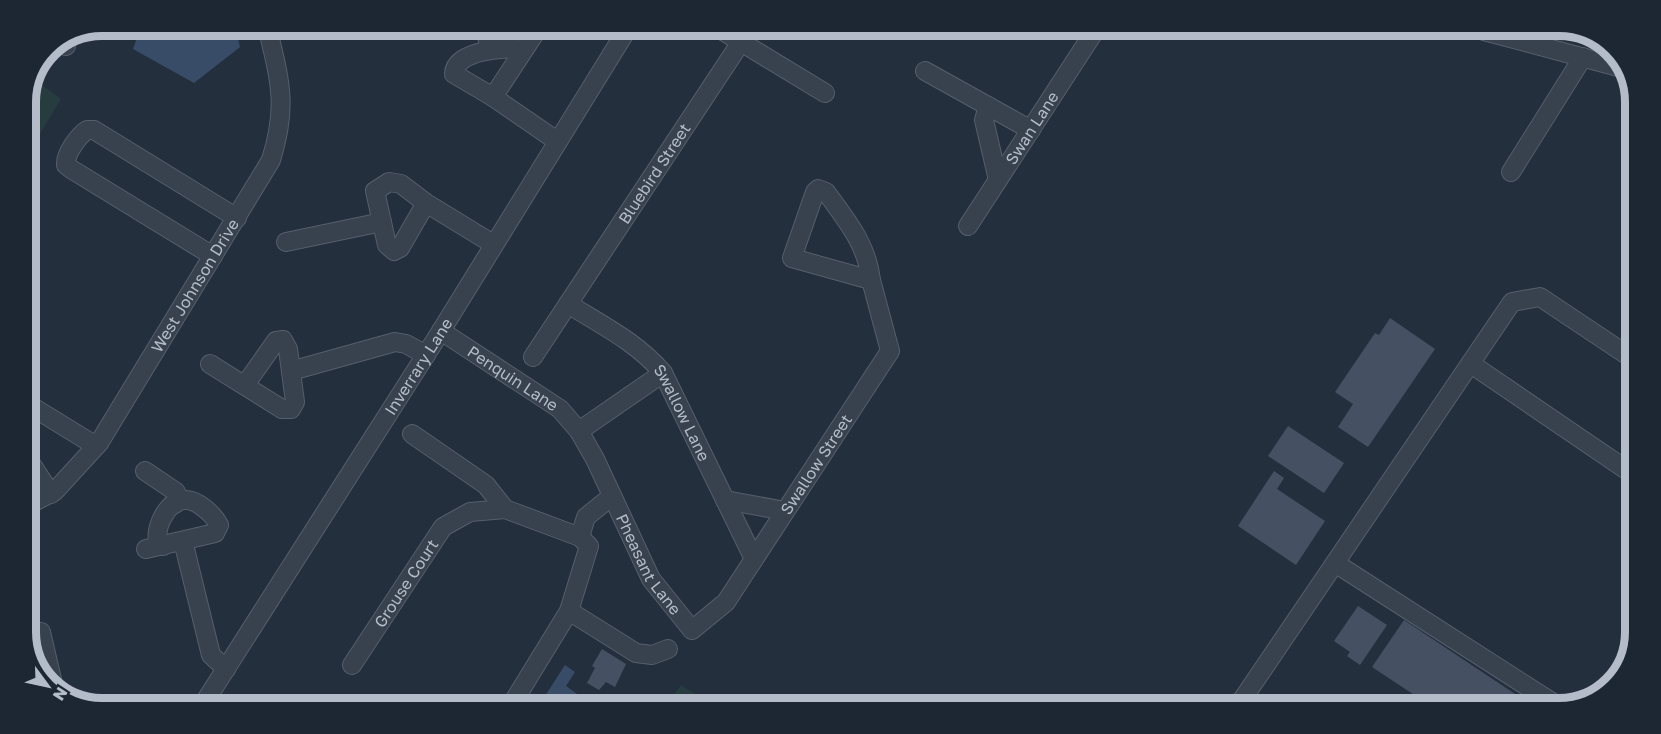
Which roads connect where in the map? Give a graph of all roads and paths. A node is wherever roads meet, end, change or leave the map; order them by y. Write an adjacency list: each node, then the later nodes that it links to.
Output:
1 (269, 36): 22 (street, West Johnson Drive)
2 (487, 36): 9 (street)
3 (533, 36): 10 (street)
4 (622, 36): 18 (street, Inverrary Lane)
5 (731, 36): 8 (street)
6 (1092, 36): 17 (street, Swan Lane)
7 (1503, 36): 11 (street)
8 (741, 42): 14 (street); 29 (street, Bluebird Street)
9 (490, 50): 10 (street); 15 (street)
10 (522, 51): 15 (street)
11 (1583, 57): 12 (street); 19 (street)
12 (1614, 66)
13 (925, 71): 16 (street)
14 (825, 93)
15 (493, 97): 18 (street)
16 (988, 106): 17 (street); 20 (street)
17 (1031, 130): 20 (street, Swan Lane)
18 (557, 141): 26 (street, Inverrary Lane)
19 (1511, 172)
20 (998, 180): 24 (street, Swan Lane)
21 (426, 203): 23 (street); 23 (street); 26 (street)
22 (237, 218): 27 (street, West Johnson Drive); 27 (street)
23 (382, 222): 25 (street)
24 (968, 226)
25 (286, 242)
26 (493, 244): 30 (street, Inverrary Lane)
27 (213, 256): 42 (street, West Johnson Drive)
28 (871, 280): 28 (street, Swallow Street); 52 (street, Swallow Street)
29 (568, 304): 33 (street, Bluebird Street); 37 (street, Swallow Lane)
30 (441, 332): 32 (street, Inverrary Lane); 40 (street, Penquin Lane)
31 (1625, 354): 35 (street)
32 (426, 355): 36 (street); 63 (street, Inverrary Lane)
33 (533, 357)
34 (210, 364): 38 (street)
35 (1471, 364): 43 (street); 56 (street)
36 (291, 371): 38 (street); 38 (street)
37 (663, 373): 40 (street); 48 (street, Swallow Lane)
38 (245, 385)
39 (36, 410): 42 (street)
40 (579, 432): 47 (street, Penquin Lane)
41 (412, 434): 51 (street)
42 (96, 446): 46 (street, West Johnson Drive)
43 (1625, 469)
44 (36, 471): 46 (street)
45 (145, 471): 50 (street)
46 (51, 494): 49 (street, West Johnson Drive)
47 (612, 496): 53 (street); 58 (street, Pheasant Lane)
48 (725, 500): 52 (street); 55 (street, Swallow Lane)
49 (36, 501)
50 (174, 504): 54 (street); 54 (street)
51 (505, 509): 53 (street); 62 (street, Grouse Court)
52 (785, 511): 55 (street, Swallow Street)
53 (579, 537): 57 (street)
54 (183, 541): 63 (street)
55 (754, 559): 58 (street, Swallow Street)
56 (1335, 563): 66 (street); 67 (street)
57 (569, 611): 60 (street); 65 (street)
58 (692, 630)
59 (41, 632): 61 (street)
60 (668, 649)
61 (47, 656)
62 (352, 665)
63 (226, 669): 64 (street, Inverrary Lane)
64 (211, 698)
65 (516, 698)
66 (1243, 698)
67 (1545, 698)

